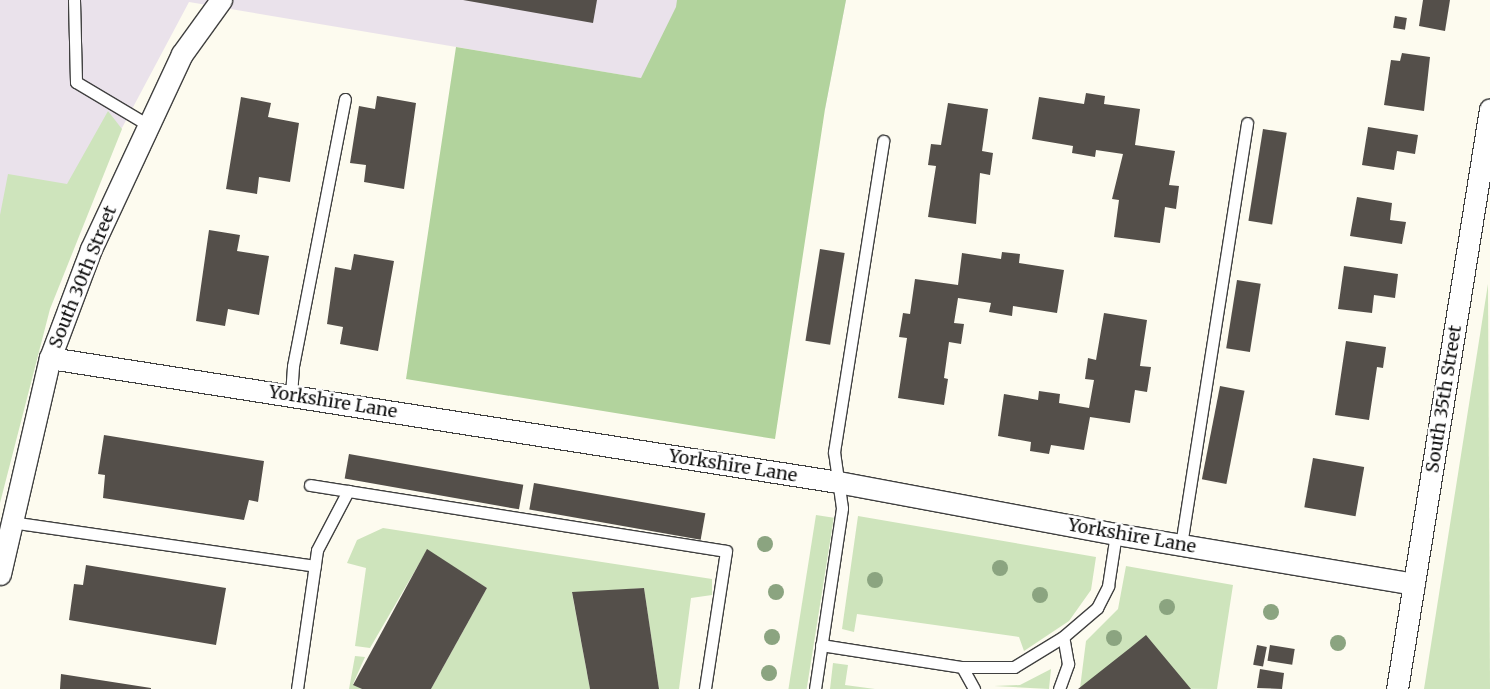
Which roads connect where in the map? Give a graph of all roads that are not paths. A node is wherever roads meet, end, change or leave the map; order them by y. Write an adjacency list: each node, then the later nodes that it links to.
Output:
1 (74, 0): 6 (lane)
2 (220, 0): 6 (street, South 30th Street)
3 (345, 98): 9 (lane)
4 (1490, 109): 18 (street, South 35th Street)
5 (1248, 123): 15 (lane)
6 (148, 125): 8 (street, South 30th Street)
7 (883, 141): 10 (lane)
8 (50, 358): 9 (street, Yorkshire Lane); 13 (street, South 30th Street)
9 (291, 395): 10 (street, Yorkshire Lane)
10 (838, 482): 14 (street, Yorkshire Lane); 20 (lane)
11 (310, 485): 12 (lane)
12 (348, 491): 16 (lane); 23 (lane)
13 (11, 522): 16 (lane); 17 (street, South 30th Street)
14 (1116, 534): 15 (street, Yorkshire Lane); 19 (lane)
15 (1181, 545): 18 (street, Yorkshire Lane)
16 (315, 566): 22 (lane)
17 (0, 574)
18 (1414, 584): 27 (street, South 35th Street)
19 (1063, 636): 21 (lane); 26 (lane)
20 (821, 645): 21 (lane); 24 (lane)
21 (962, 667): 25 (lane)
22 (297, 689)
23 (705, 689)
24 (815, 689)
25 (974, 689)
26 (1059, 689)
27 (1397, 689)

